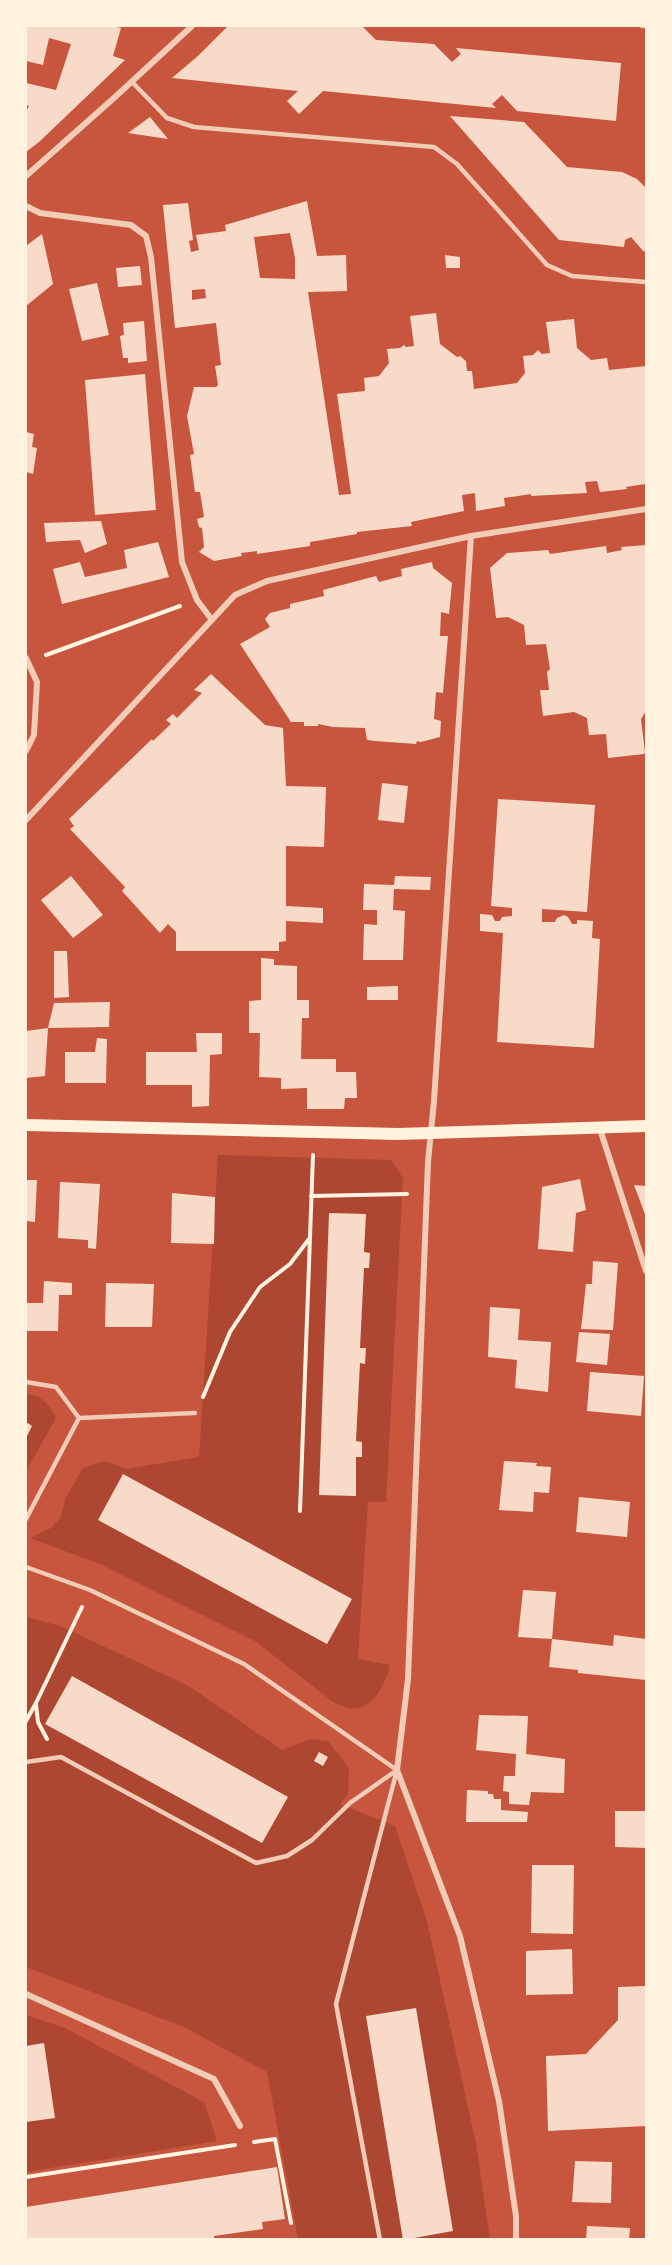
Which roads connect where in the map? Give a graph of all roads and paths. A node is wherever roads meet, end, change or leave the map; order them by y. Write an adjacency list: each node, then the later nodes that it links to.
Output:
1 (192, 26): 4 (street)
2 (642, 26): 3 (lane)
3 (646, 26)
4 (132, 82): 5 (street); 7 (lane)
5 (26, 176)
6 (26, 206): 10 (street)
7 (646, 282)
8 (646, 509): 9 (street)
9 (471, 536): 11 (street); 19 (street)
10 (196, 600): 11 (street); 12 (path)
11 (212, 620): 14 (street)
12 (27, 660): 13 (street)
13 (26, 751)
14 (26, 820)
15 (26, 1125): 18 (main road)
16 (599, 1126): 17 (main road); 19 (main road); 23 (street)
17 (646, 1126)
18 (313, 1133): 19 (main road); 21 (path)
19 (432, 1133): 20 (street)
20 (427, 1194): 21 (path); 35 (street)
21 (311, 1196): 22 (path)
22 (310, 1239): 25 (path); 27 (path)
23 (646, 1271)
24 (26, 1382): 26 (lane)
25 (195, 1413): 26 (lane)
26 (79, 1418): 28 (lane)
27 (300, 1511)
28 (26, 1519)
29 (26, 1567): 30 (lane)
30 (90, 1590): 31 (path); 35 (lane)
31 (36, 1703): 32 (path); 33 (path)
32 (26, 1721)
33 (61, 1757): 34 (lane); 35 (lane)
34 (26, 1762)
35 (397, 1770): 42 (lane); 43 (street)
36 (26, 1994): 37 (street)
37 (240, 2126)
38 (253, 2142): 41 (path)
39 (241, 2144): 40 (path)
40 (26, 2177)
41 (291, 2223)
42 (380, 2240)
43 (516, 2240)

